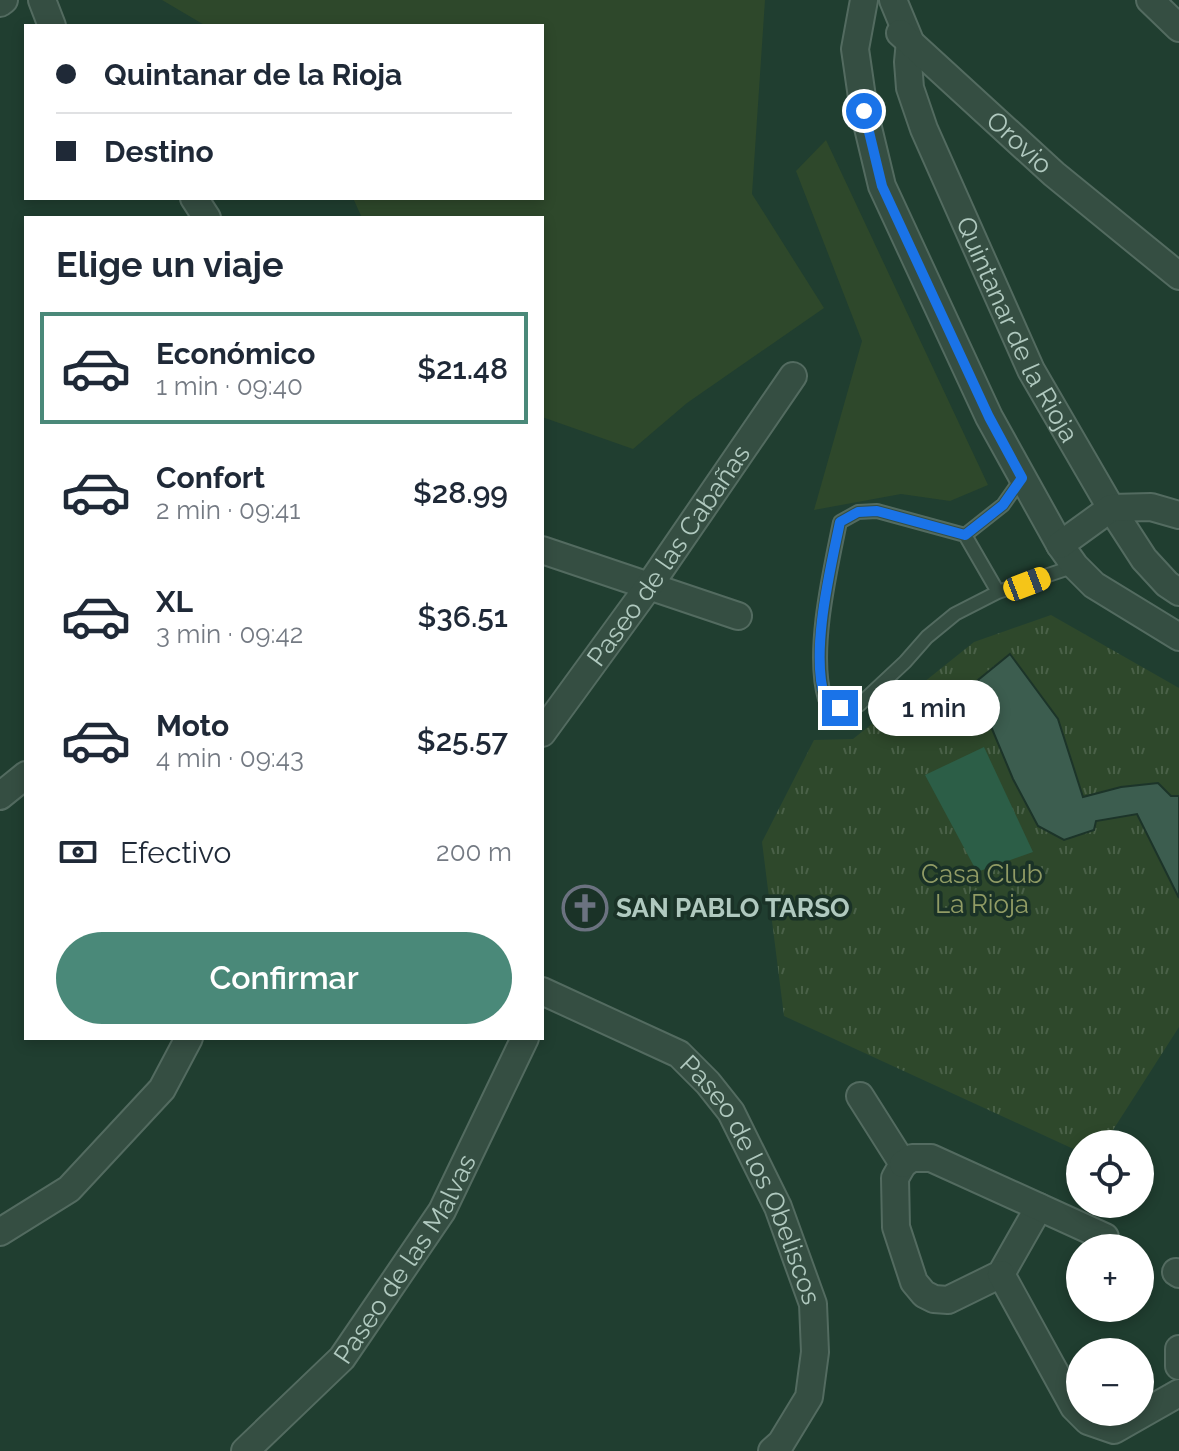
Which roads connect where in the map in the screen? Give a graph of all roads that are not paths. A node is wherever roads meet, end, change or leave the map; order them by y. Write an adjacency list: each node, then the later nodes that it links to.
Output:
1 (42, 0): 5 (street)
2 (893, 0): 7 (street)
3 (1150, 0): 6 (street)
4 (863, 3): 7 (street, Orovio); 10 (street)
5 (51, 24)
6 (1179, 28)
7 (910, 41): 8 (street, Orovio); 11 (street, Quintanar de la Rioja)
8 (1179, 276)
9 (793, 376): 16 (street, Paseo de las Cabañas)
10 (1022, 478): 13 (lane); 15 (street)
11 (1111, 508): 12 (street); 15 (street); 18 (street, Quintanar de la Rioja)
12 (1179, 515)
13 (965, 535): 17 (lane); 17 (lane)
14 (544, 551): 16 (street)
15 (1067, 555): 17 (lane); 20 (street)
16 (649, 586): 19 (street); 21 (street, Paseo de las Cabañas)
17 (998, 592)
18 (1179, 592)
19 (738, 616)
20 (1179, 637)
21 (544, 730)
22 (24, 777): 23 (street)
23 (0, 796)
24 (544, 995): 38 (street, Paseo de los Obeliscos)
25 (188, 1040): 30 (street)
26 (524, 1040): 37 (street, Paseo de las Malvas)
27 (860, 1096): 28 (street)
28 (903, 1164): 29 (street); 32 (street)
29 (1039, 1207): 31 (street); 32 (street)
30 (0, 1232)
31 (1098, 1234)
32 (1001, 1274): 36 (street)
33 (1179, 1349): 34 (street)
34 (1179, 1366)
35 (1179, 1393): 36 (street)
36 (1101, 1439)
37 (245, 1451)
38 (772, 1451)

